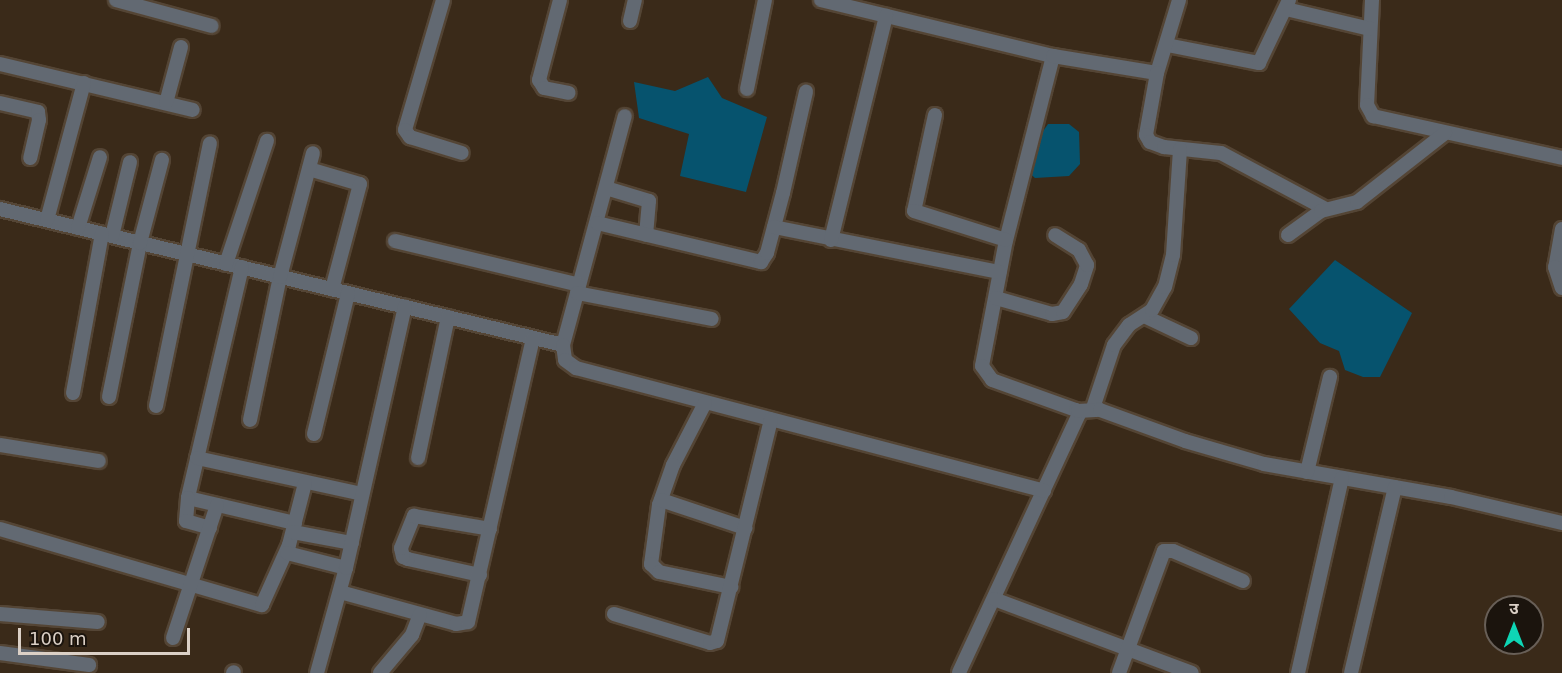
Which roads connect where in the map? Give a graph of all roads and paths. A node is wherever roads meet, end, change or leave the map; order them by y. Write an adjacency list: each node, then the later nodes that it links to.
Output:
1 (116, 0): 12 (street)
2 (443, 0): 33 (street)
3 (560, 0): 22 (street)
4 (635, 0): 11 (street)
5 (765, 0): 20 (street)
6 (821, 0): 10 (street)
7 (1179, 0): 14 (street)
8 (1372, 0): 13 (street)
9 (1287, 4): 13 (street); 14 (street)
10 (886, 16): 16 (street); 52 (street)
11 (630, 21)
12 (212, 26)
13 (1370, 29): 28 (street)
14 (1167, 45): 18 (street)
15 (181, 48): 24 (street)
16 (1053, 56): 18 (street); 53 (street)
17 (0, 64): 19 (street)
18 (1157, 73): 31 (street)
19 (84, 83): 24 (street); 43 (street)
20 (747, 89)
21 (806, 92): 45 (street)
22 (569, 93)
23 (0, 103): 35 (street)
24 (166, 103): 25 (street)
25 (193, 110)
26 (934, 115): 53 (street)
27 (625, 116): 40 (street)
28 (1445, 133): 36 (street); 42 (street)
29 (267, 141): 57 (street)
30 (210, 144): 56 (street)
31 (1180, 150): 42 (street); 67 (street)
32 (313, 153): 39 (street)
33 (462, 153)
34 (100, 157): 46 (street)
35 (30, 158)
36 (1562, 158)
37 (162, 160): 55 (street)
38 (130, 162): 48 (street)
39 (309, 169): 60 (street); 62 (street)
40 (606, 188): 44 (street); 49 (street)
41 (0, 209): 43 (street)
42 (1326, 209): 51 (street)
43 (47, 220): 46 (street)
44 (597, 223): 49 (street); 63 (street)
45 (774, 227): 49 (street); 52 (street)
46 (78, 228): 48 (street)
47 (1562, 229): 61 (street)
48 (107, 235): 55 (street); 74 (street)
49 (646, 235)
50 (1055, 235): 65 (street)
51 (1288, 235)
52 (831, 240): 59 (street)
53 (1006, 240): 59 (street)
54 (395, 241): 63 (street)
55 (140, 243): 56 (street); 75 (street)
56 (186, 254): 57 (street); 77 (street)
57 (226, 264): 58 (street)
58 (242, 267): 60 (street); 84 (street)
59 (1000, 272): 65 (street)
60 (280, 277): 62 (street); 80 (street)
61 (1562, 288)
62 (332, 289): 64 (street)
63 (578, 289): 69 (street); 72 (street)
64 (348, 293): 66 (street); 82 (street)
65 (996, 298): 79 (street)
66 (405, 307): 68 (street); 92 (street)
67 (1144, 316): 71 (street); 78 (street)
68 (448, 317): 70 (street); 85 (street)
69 (712, 319)
70 (533, 338): 72 (street); 101 (street)
71 (1191, 338)
72 (563, 345): 76 (street)
73 (1329, 377): 87 (street)
74 (73, 393)
75 (109, 397)
76 (705, 403): 81 (street); 94 (street)
77 (156, 406)
78 (1093, 408): 79 (street); 87 (street)
79 (1078, 411): 91 (street)
80 (250, 420)
81 (771, 420): 91 (street); 99 (street)
82 (314, 434)
83 (0, 445): 86 (street)
84 (197, 458): 89 (street); 93 (street)
85 (418, 458)
86 (99, 461)
87 (1307, 472): 88 (street)
88 (1342, 478): 90 (street); 124 (street)
89 (305, 483): 92 (street); 98 (street)
90 (1395, 487): 96 (street); 125 (street)
91 (1044, 491): 110 (street)
92 (362, 495): 102 (street)
93 (188, 498): 95 (street); 97 (street)
94 (661, 500): 99 (street); 108 (street)
95 (217, 505): 97 (street); 98 (street)
96 (1562, 522)
97 (210, 528): 107 (street)
98 (294, 528): 102 (street); 103 (street)
99 (745, 528): 108 (street)
100 (0, 529): 107 (street)
101 (490, 529): 105 (street); 105 (street)
102 (352, 543): 104 (street)
103 (287, 553): 104 (street); 107 (street)
104 (346, 568): 109 (street)
105 (480, 575): 112 (street)
106 (1243, 581): 116 (street)
107 (193, 585): 115 (street)
108 (731, 588): 113 (street)
109 (340, 591): 112 (street); 119 (street)
110 (994, 599): 116 (street); 121 (street)
111 (0, 614): 114 (street)
112 (420, 614): 120 (street)
113 (614, 614)
114 (98, 622)
115 (173, 638)
116 (1126, 647): 122 (street); 123 (street)
117 (0, 652): 118 (street)
118 (89, 665)
119 (317, 673)
120 (381, 673)
121 (959, 673)
122 (1119, 673)
123 (1192, 673)
124 (1298, 673)
125 (1351, 673)

